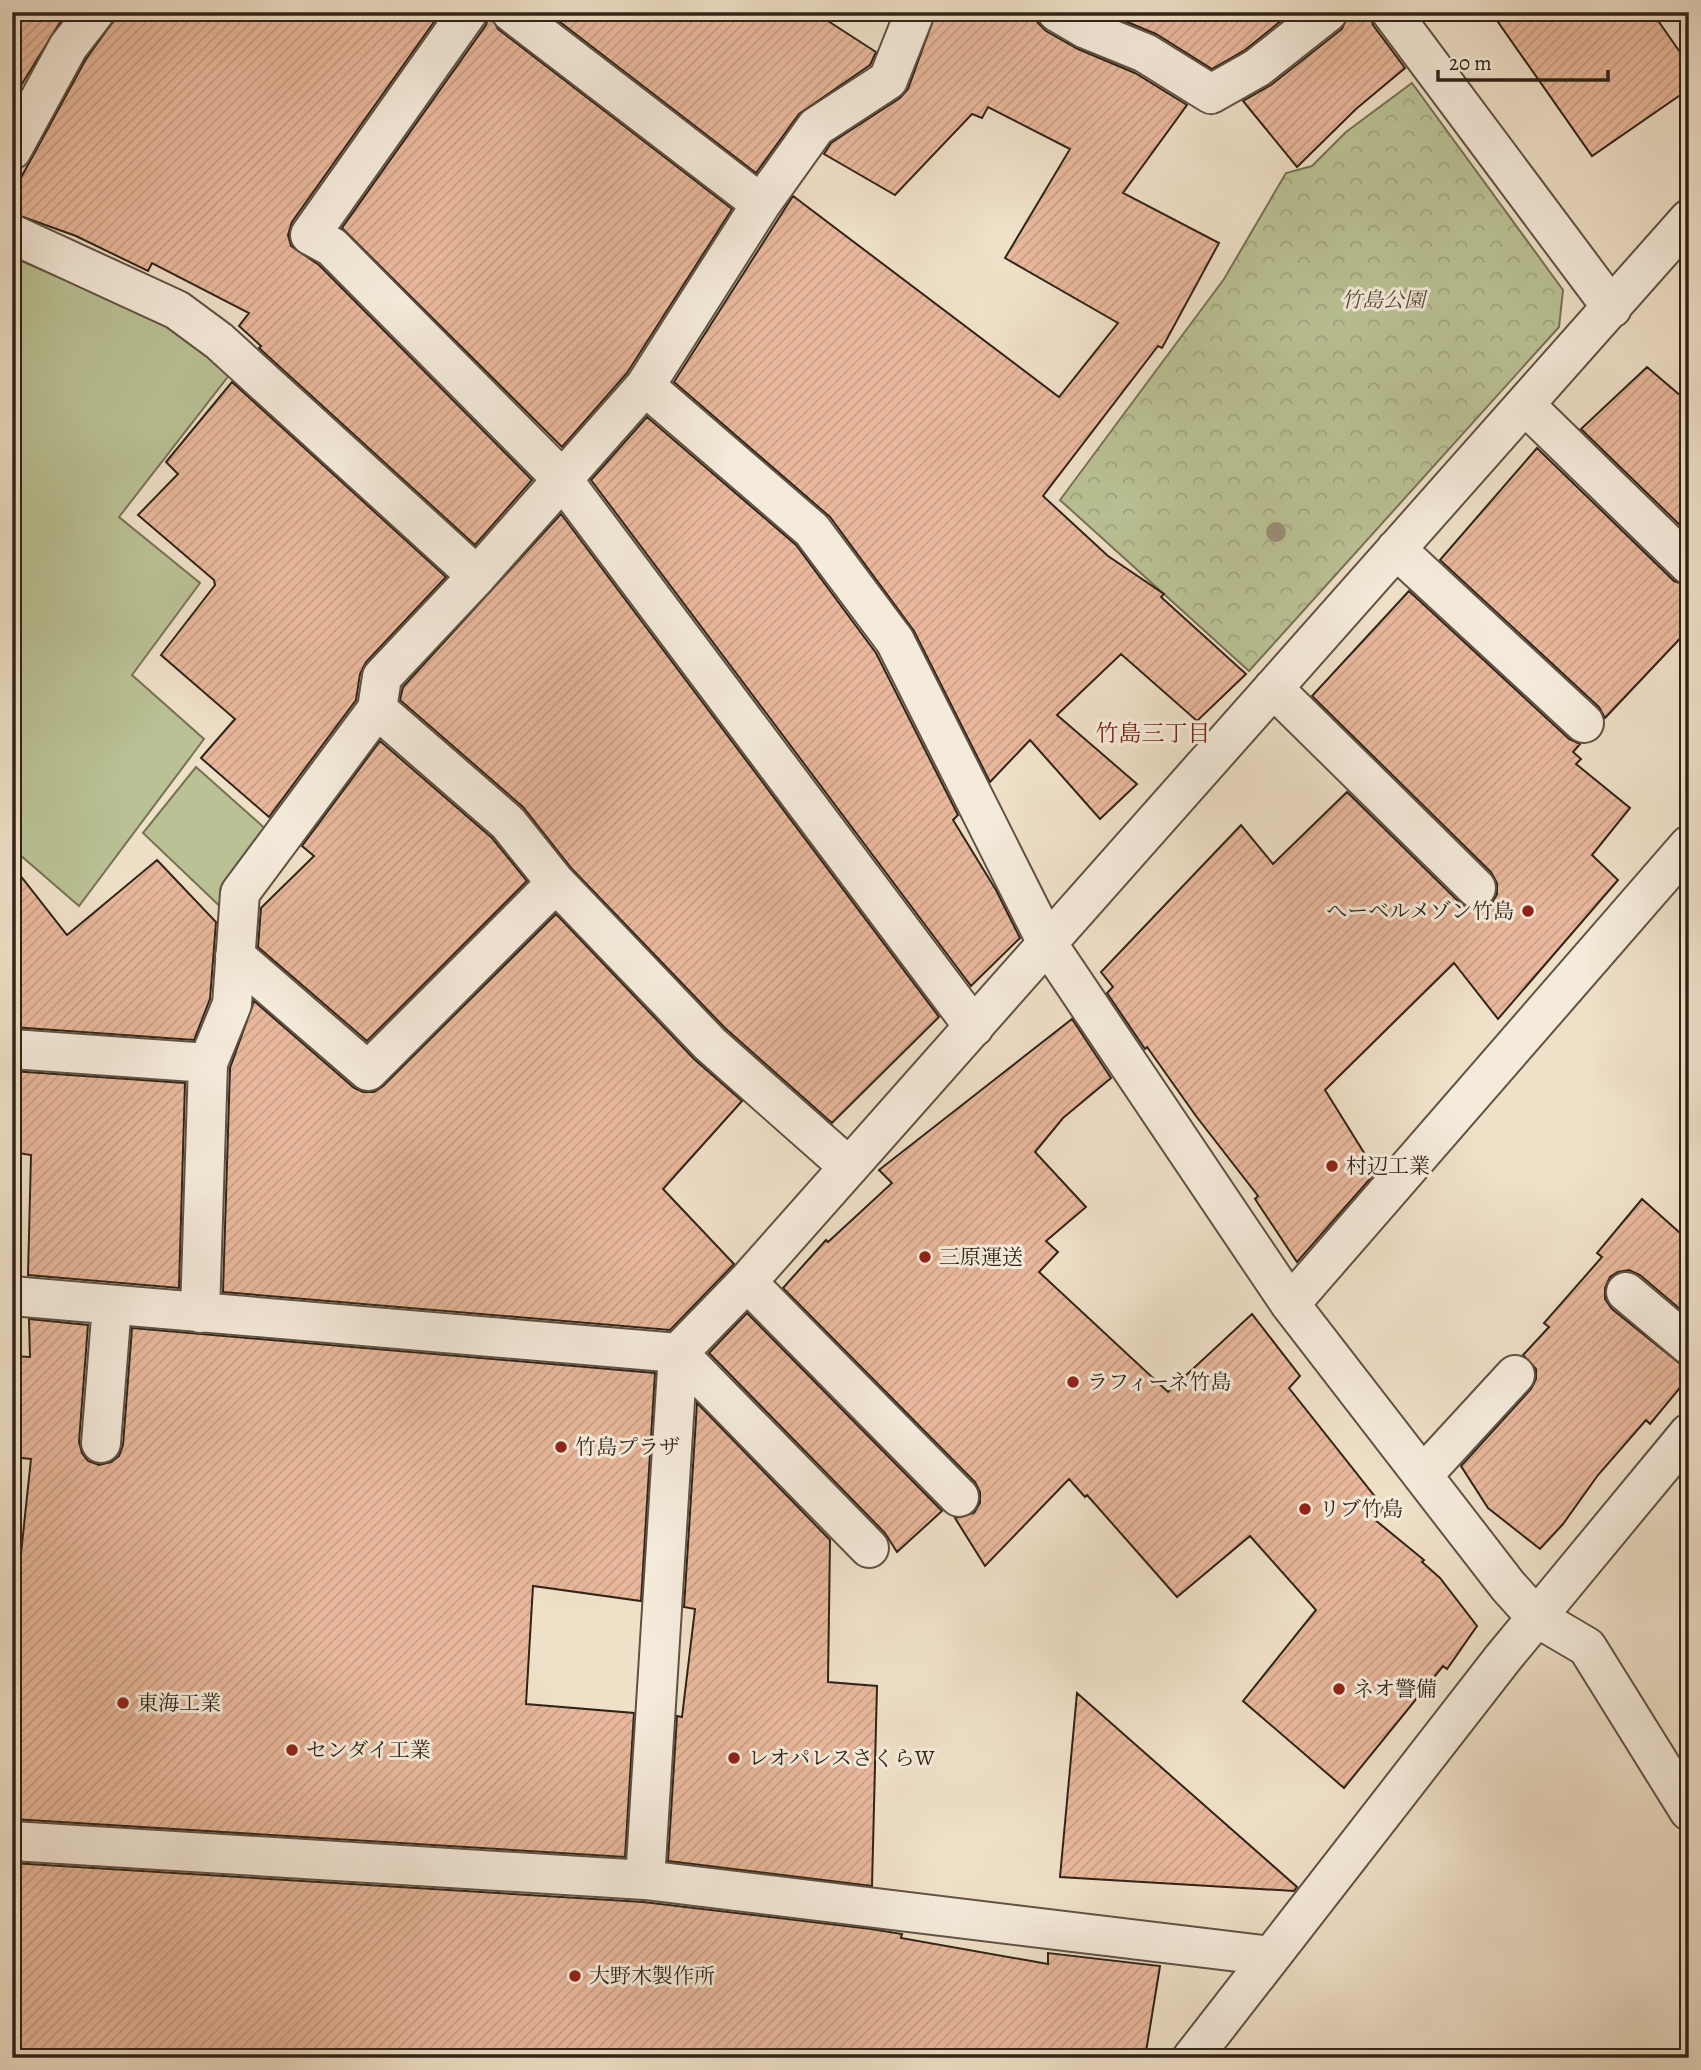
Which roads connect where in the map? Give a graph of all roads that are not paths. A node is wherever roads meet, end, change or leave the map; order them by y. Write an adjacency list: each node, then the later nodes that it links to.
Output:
1 (95, 12): 8 (street)
2 (468, 12): 15 (street)
3 (511, 12): 9 (street)
4 (915, 12): 9 (street)
5 (1057, 12): 6 (street)
6 (1328, 12)
7 (1391, 12): 12 (street)
8 (12, 150)
9 (761, 204): 13 (street)
10 (1689, 219): 12 (street)
11 (12, 234): 18 (street)
12 (1612, 308): 14 (street)
13 (645, 386): 15 (street); 25 (street)
14 (1525, 405): 16 (street); 17 (street)
15 (563, 480): 18 (street); 27 (street)
16 (1396, 550): 19 (street); 21 (street)
17 (1689, 565)
18 (477, 576): 20 (street)
19 (1273, 688): 24 (street); 25 (street)
20 (377, 709): 23 (street); 26 (street)
21 (1584, 723)
22 (1689, 845): 34 (street)
23 (556, 883): 26 (street); 30 (street)
24 (1476, 888)
25 (1047, 943): 27 (street); 34 (street)
26 (235, 956): 29 (street)
27 (974, 1027): 30 (street)
28 (12, 1049): 29 (street)
29 (208, 1063): 36 (street)
30 (849, 1167): 31 (street)
31 (747, 1282): 38 (street); 43 (street)
32 (1626, 1292): 37 (street)
33 (12, 1296): 35 (street)
34 (1290, 1304): 42 (street)
35 (112, 1305): 36 (street); 41 (street)
36 (200, 1313): 38 (street)
37 (1689, 1345)
38 (678, 1353): 44 (street); 48 (street)
39 (1516, 1375): 42 (street)
40 (1689, 1433): 45 (street)
41 (101, 1443)
42 (1423, 1475): 45 (street)
43 (959, 1497)
44 (869, 1548)
45 (1536, 1617): 46 (street); 49 (street)
46 (1689, 1811)
47 (12, 1841): 48 (street)
48 (645, 1880): 49 (street)
49 (1271, 1956): 50 (street)
50 (1192, 2058)

